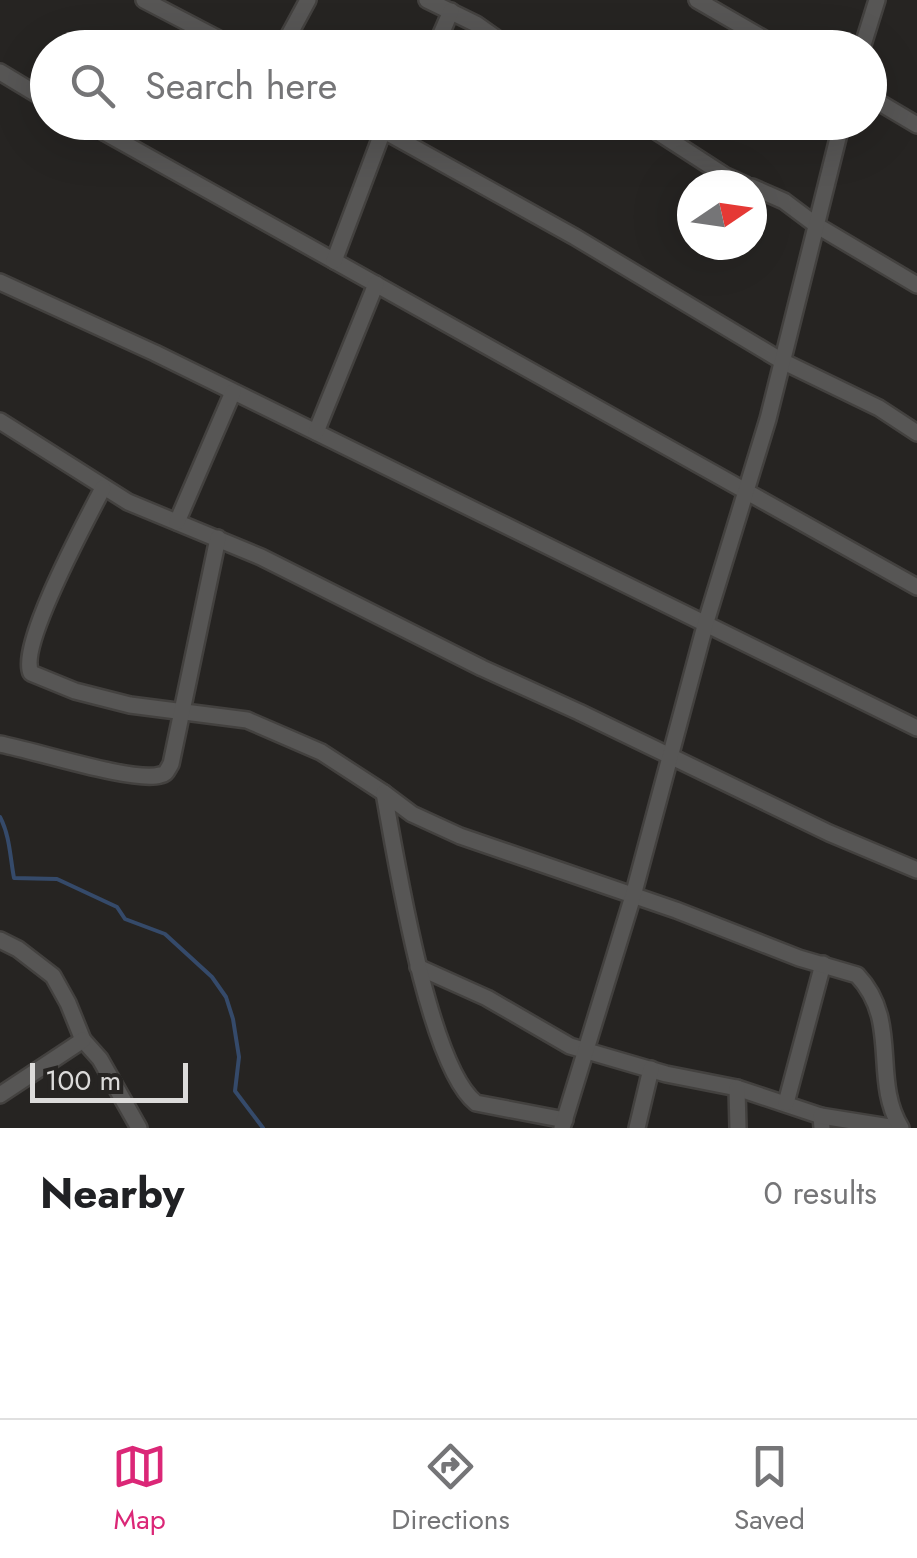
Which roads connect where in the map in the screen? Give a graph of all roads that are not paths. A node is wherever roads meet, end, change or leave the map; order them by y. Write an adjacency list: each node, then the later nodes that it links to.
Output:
1 (144, 0): 7 (street)
2 (308, 0): 8 (street)
3 (428, 0): 6 (street)
4 (697, 0): 11 (street)
5 (877, 0): 12 (street)
6 (450, 12): 9 (street); 10 (street)
7 (202, 30)
8 (292, 30)
9 (442, 30)
10 (486, 30)
11 (749, 30)
12 (868, 30)
13 (0, 72): 14 (street)
14 (30, 90)
15 (887, 107): 16 (street)
16 (917, 125)
17 (118, 140): 25 (street)
18 (387, 140): 25 (street)
19 (398, 140): 29 (street)
20 (670, 140): 22 (street)
21 (837, 140): 24 (street)
22 (716, 170)
23 (767, 194): 24 (street)
24 (816, 225): 28 (street); 29 (street)
25 (334, 261): 27 (street)
26 (0, 282): 30 (street)
27 (376, 284): 32 (street); 35 (street)
28 (917, 284)
29 (782, 361): 33 (street); 35 (street)
30 (233, 392): 32 (street); 36 (street)
31 (2, 427): 34 (street)
32 (316, 432): 39 (street)
33 (917, 433)
34 (103, 488): 36 (street); 40 (street)
35 (746, 490): 38 (street); 39 (street)
36 (176, 522): 37 (street)
37 (218, 538): 40 (street); 43 (street)
38 (917, 588)
39 (706, 622): 41 (street); 43 (street)
40 (181, 712): 42 (street); 44 (street)
41 (917, 728)
42 (0, 744)
43 (671, 756): 45 (street); 46 (street)
44 (384, 793): 46 (street); 49 (street)
45 (917, 870)
46 (633, 896): 48 (street); 51 (street)
47 (0, 940): 50 (street)
48 (822, 964): 55 (street); 61 (street)
49 (418, 967): 51 (street); 57 (street)
50 (82, 1040): 54 (street); 58 (street)
51 (584, 1050): 52 (street); 57 (street)
52 (651, 1070): 53 (street); 59 (street)
53 (737, 1088): 55 (street); 60 (street)
54 (0, 1095)
55 (786, 1103): 56 (street)
56 (822, 1122): 61 (street)
57 (564, 1124)
58 (139, 1128)
59 (637, 1128)
60 (738, 1128)
61 (898, 1128)

